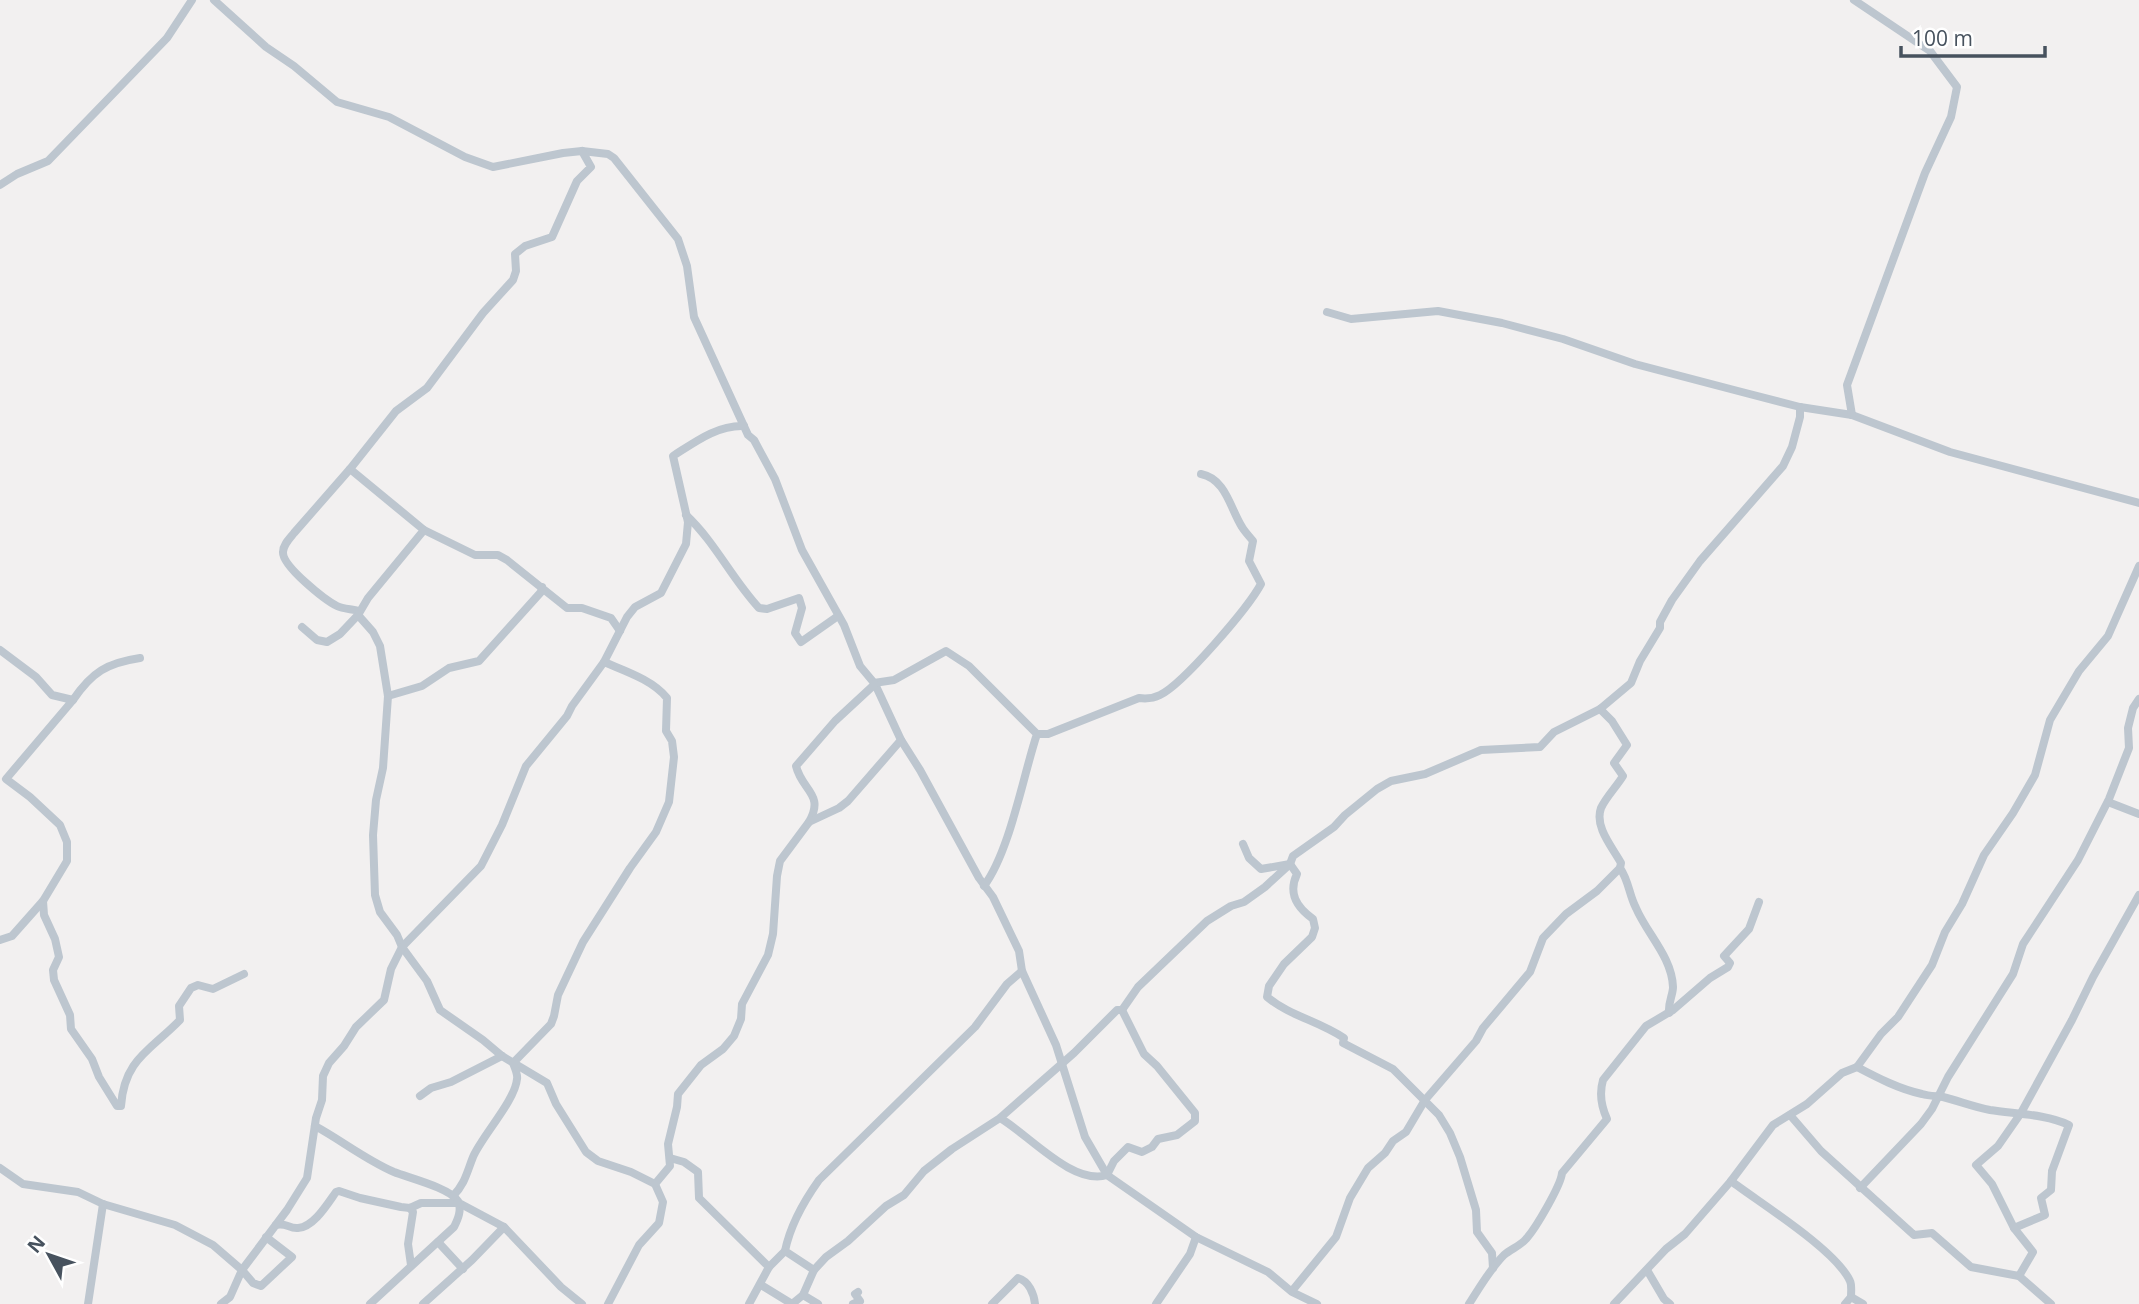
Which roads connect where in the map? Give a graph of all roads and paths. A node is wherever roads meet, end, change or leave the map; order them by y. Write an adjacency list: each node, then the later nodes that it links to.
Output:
1 (192, 0): 5 (street)
2 (214, 0): 4 (street)
3 (1854, 0): 8 (street)
4 (582, 151): 9 (street); 10 (street)
5 (0, 185)
6 (1327, 312): 7 (street)
7 (1800, 407): 8 (street); 29 (street)
8 (1852, 415): 12 (street)
9 (744, 426): 13 (street); 19 (street)
10 (350, 469): 14 (street); 18 (street)
11 (1201, 474): 30 (street)
12 (2139, 503)
13 (686, 515): 19 (street); 21 (street)
14 (424, 530): 16 (street); 18 (street)
15 (2139, 566): 17 (street)
16 (542, 587): 21 (street); 26 (street)
17 (2135, 587): 51 (street)
18 (358, 613): 20 (street); 26 (street)
19 (838, 616): 25 (street)
20 (302, 627)
21 (620, 631): 24 (street)
22 (0, 650): 28 (street)
23 (140, 658): 28 (street)
24 (604, 662): 43 (street); 49 (street)
25 (874, 683): 30 (street); 31 (street); 34 (street)
26 (388, 696): 43 (street)
27 (2139, 699): 32 (street)
28 (74, 700): 40 (street)
29 (1600, 709): 36 (street); 37 (street)
30 (1037, 734): 38 (street)
31 (901, 740): 34 (street); 38 (street)
32 (2108, 802): 33 (street); 53 (street)
33 (2139, 814)
34 (809, 822): 59 (street)
35 (1243, 844): 36 (street)
36 (1290, 864): 46 (street); 54 (street)
37 (1620, 868): 47 (street); 54 (street)
38 (984, 886): 44 (street)
39 (2139, 895): 55 (street)
40 (43, 901): 42 (street); 45 (street)
41 (1759, 902): 47 (street)
42 (0, 940)
43 (402, 947): 48 (street); 58 (street)
44 (1022, 971): 50 (street); 74 (street)
45 (244, 974)
46 (1122, 1010): 50 (street); 61 (street)
47 (1669, 1013): 77 (street)
48 (502, 1056): 49 (street); 52 (street)
49 (513, 1063): 63 (street); 65 (street)
50 (1062, 1064): 57 (street); 61 (street)
51 (1857, 1067): 53 (street); 56 (street)
52 (420, 1096)
53 (1938, 1097): 55 (street); 64 (street)
54 (1425, 1100): 77 (street); 84 (street)
55 (2021, 1113): 70 (street); 70 (street)
56 (1790, 1115): 62 (street); 64 (street)
57 (1000, 1118): 61 (street); 80 (street)
58 (315, 1126): 65 (street); 68 (street)
59 (670, 1158): 63 (street); 76 (street)
60 (0, 1168): 66 (street)
61 (1107, 1175): 72 (street)
62 (1731, 1181): 81 (street); 87 (street)
63 (655, 1184): 94 (street)
64 (1860, 1188): 82 (street)
65 (456, 1199): 67 (street); 69 (street); 73 (street)
66 (103, 1204): 79 (street); 89 (street)
67 (410, 1208): 68 (street); 75 (street)
68 (276, 1225): 71 (street)
69 (503, 1227): 78 (street); 93 (street)
70 (2014, 1228): 82 (street)
71 (266, 1237): 79 (street); 79 (street)
72 (1196, 1237): 84 (street); 100 (street)
73 (438, 1242): 75 (street); 78 (street)
74 (785, 1251): 76 (street); 80 (street)
75 (411, 1265): 91 (street)
76 (769, 1267): 83 (street)
77 (1493, 1268): 102 (street)
78 (463, 1269): 92 (street)
79 (242, 1270): 90 (street)
80 (814, 1270): 86 (street)
81 (1647, 1270): 103 (street); 104 (street)
82 (2019, 1276): 88 (street)
83 (761, 1285): 86 (street); 95 (street)
84 (1292, 1291): 101 (street)
85 (858, 1292): 97 (street)
86 (803, 1295): 96 (street)
87 (1848, 1300): 105 (street)
88 (2046, 1302)
89 (88, 1304)
90 (221, 1304)
91 (370, 1304)
92 (423, 1304)
93 (582, 1304)
94 (608, 1304)
95 (749, 1304)
96 (818, 1304)
97 (853, 1304)
98 (992, 1304): 99 (street)
99 (1035, 1304)
100 (1156, 1304)
101 (1317, 1304)
102 (1469, 1304)
103 (1614, 1304)
104 (1670, 1304)
105 (1863, 1304)

